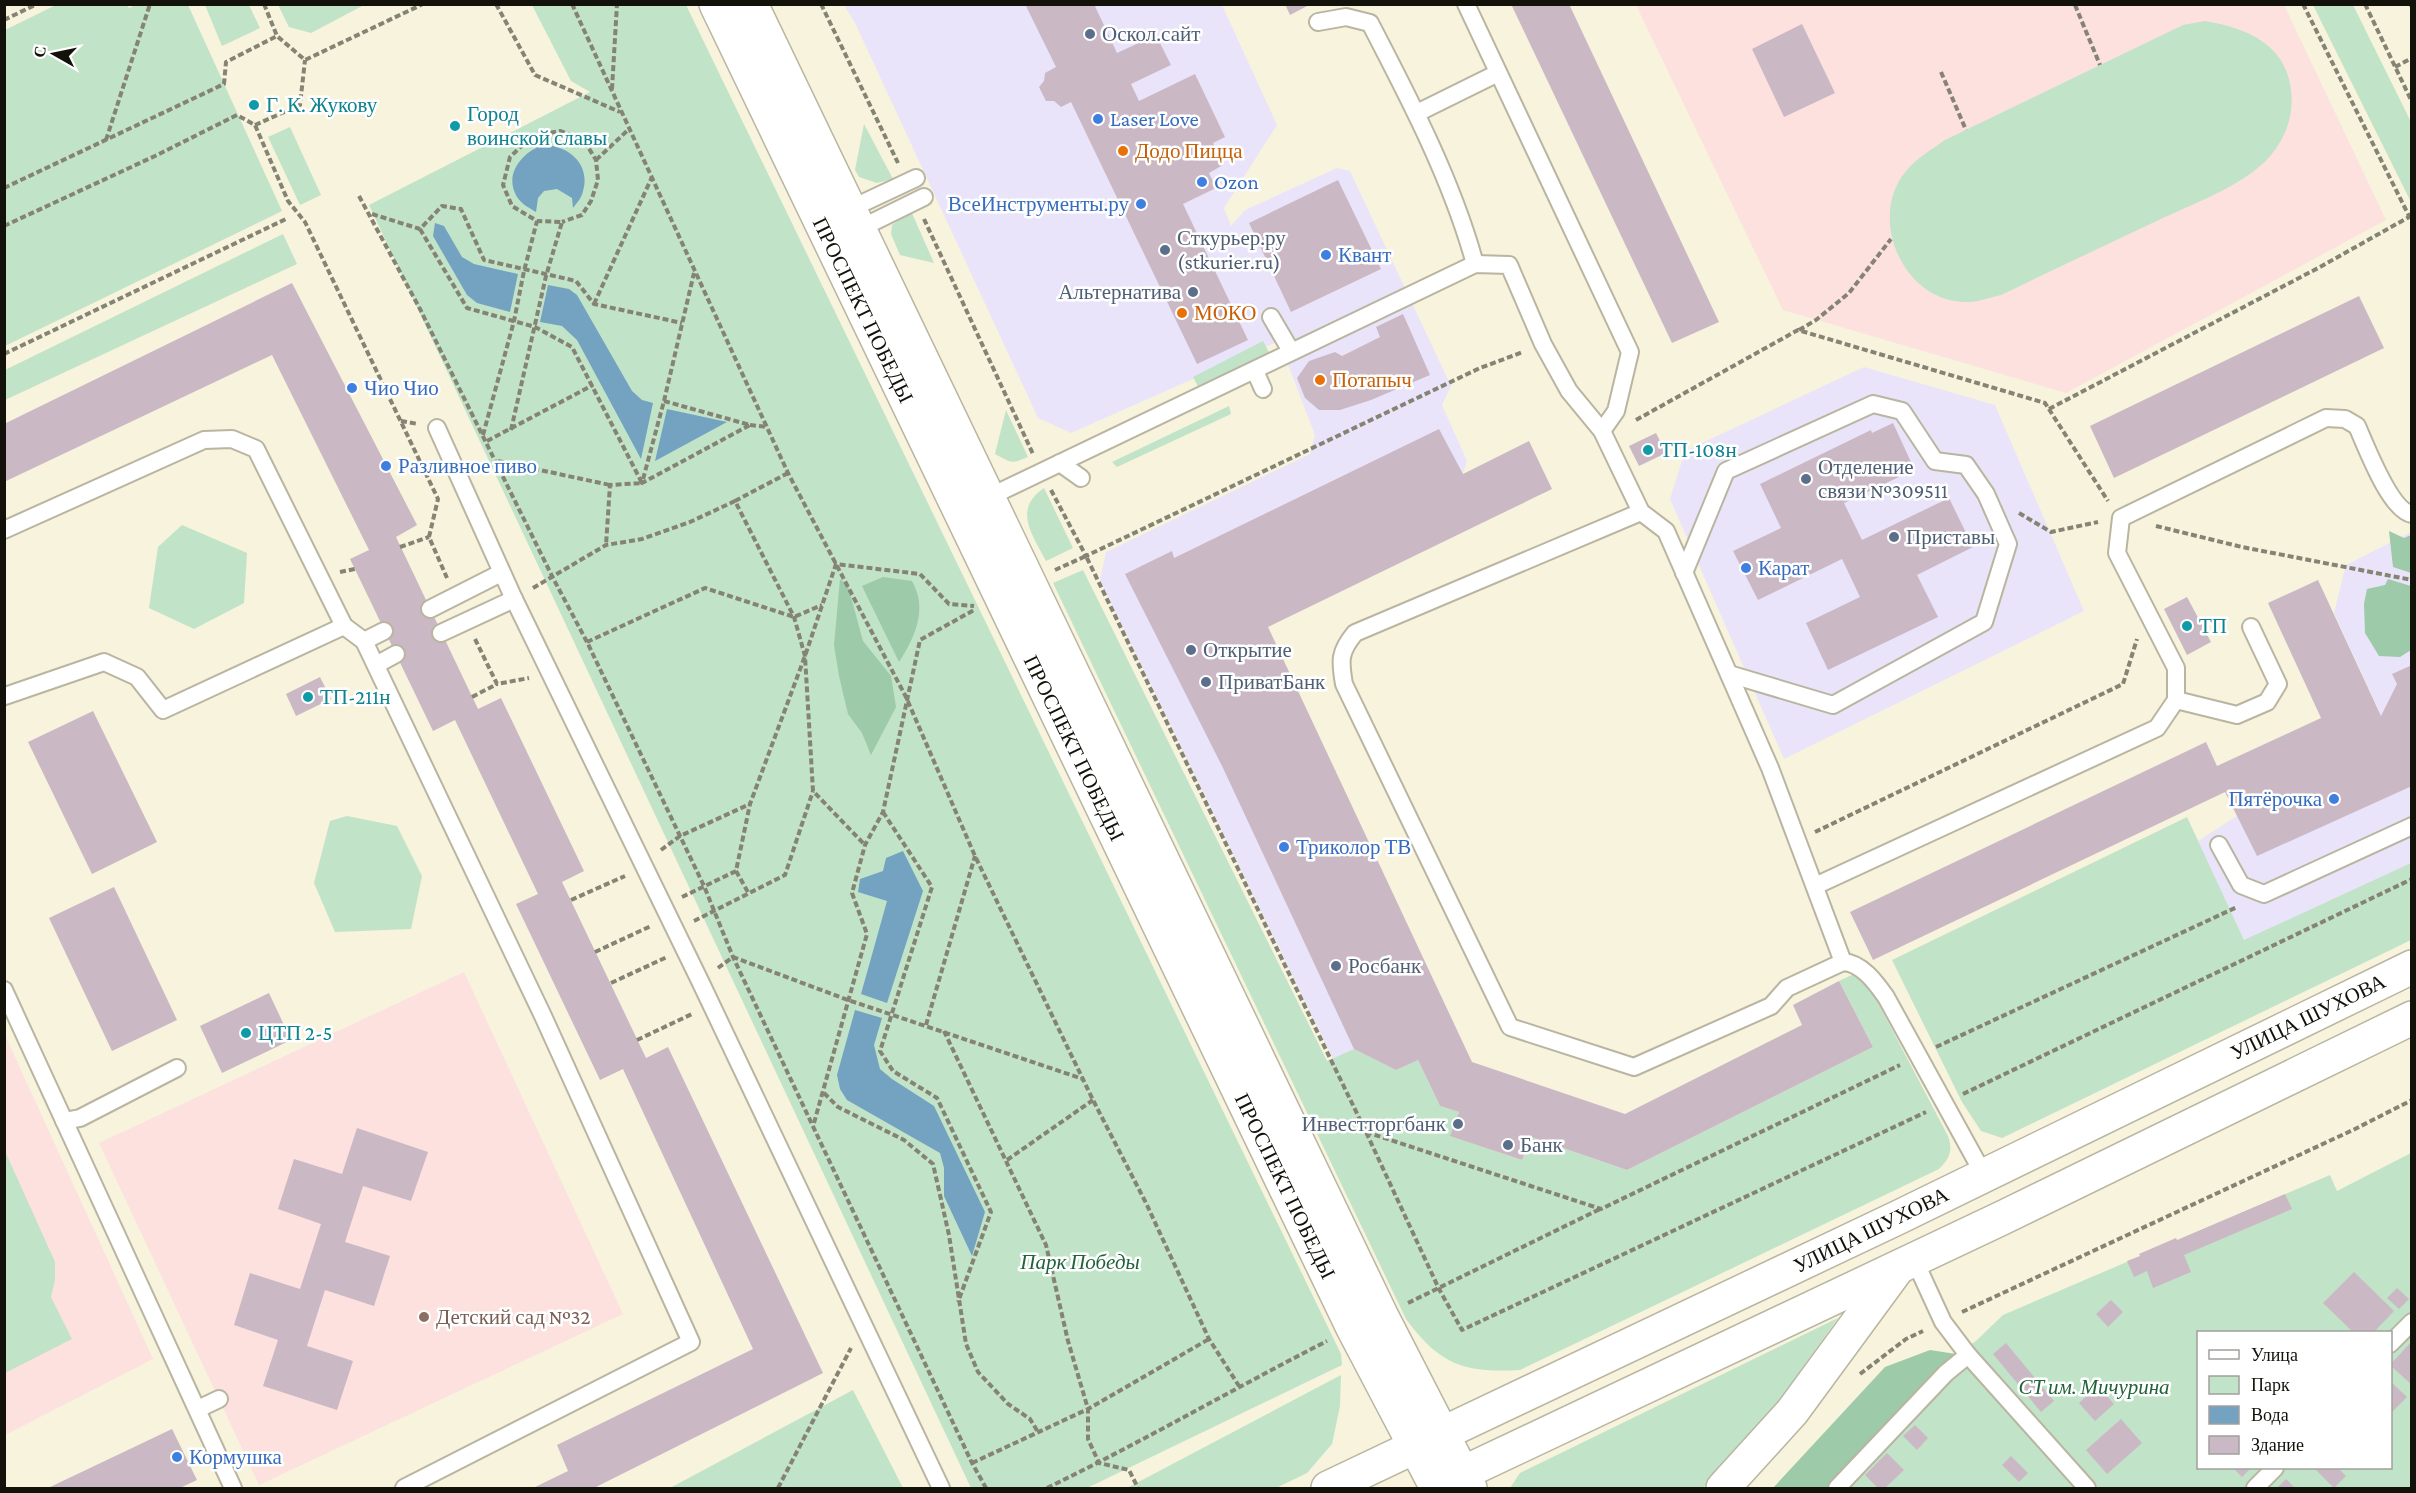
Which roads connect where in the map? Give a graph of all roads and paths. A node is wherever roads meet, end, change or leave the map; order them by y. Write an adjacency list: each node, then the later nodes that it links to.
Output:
1 (37, 4): 15 (path)
2 (150, 4): 31 (path)
3 (264, 4): 17 (path)
4 (423, 4): 19 (path)
5 (496, 4): 26 (path)
6 (572, 4): 24 (path)
7 (617, 4): 24 (path)
8 (716, 4): 172 (main road, ПРОСПЕКТ ПОБЕДЫ)
9 (751, 4): 42 (main road, ПРОСПЕКТ ПОБЕДЫ)
10 (821, 4): 34 (path)
11 (1466, 4): 23 (lane)
12 (2303, 4): 39 (path)
13 (2365, 4): 21 (path)
14 (2075, 5): 20 (path)
15 (4, 20)
16 (1318, 22): 27 (lane)
17 (277, 36): 19 (path); 31 (path)
18 (2412, 58): 21 (path)
19 (305, 60): 28 (path)
20 (2100, 65)
21 (2395, 67): 25 (path)
22 (1941, 72): 30 (path)
23 (1498, 73): 27 (lane); 70 (lane)
24 (612, 90): 26 (path)
25 (2412, 102)
26 (621, 113): 29 (path)
27 (1417, 113): 48 (lane)
28 (255, 125): 45 (path); 86 (path)
29 (628, 130): 32 (path); 33 (path)
30 (1965, 130)
31 (106, 140): 35 (path)
32 (597, 160): 41 (path); 43 (path)
33 (652, 177): 50 (path); 52 (path)
34 (911, 180): 42 (lane)
35 (4, 188)
36 (359, 196): 38 (path)
37 (920, 199): 42 (lane); 75 (path)
38 (371, 214): 46 (path); 71 (path)
39 (2409, 217): 44 (path); 65 (path)
40 (286, 219): 60 (path)
41 (537, 220): 43 (path); 49 (path)
42 (854, 220): 80 (main road, ПРОСПЕКТ ПОБЕДЫ)
43 (562, 222): 51 (path)
44 (2412, 222)
45 (4, 226)
46 (420, 230): 49 (path); 54 (path)
47 (1891, 239): 57 (path)
48 (1475, 264): 58 (lane); 59 (lane)
49 (524, 271): 51 (path); 54 (path)
50 (695, 272): 55 (path); 67 (path)
51 (546, 276): 52 (path); 56 (path)
52 (594, 304): 55 (path)
53 (1271, 317): 59 (lane)
54 (514, 321): 56 (path); 71 (path)
55 (681, 323): 64 (path)
56 (535, 327): 62 (path); 69 (path)
57 (1798, 330)
58 (1544, 344): 70 (lane); 89 (path)
59 (1291, 351): 61 (lane)
60 (4, 354)
61 (1255, 371): 63 (lane); 74 (lane)
62 (592, 385): 69 (path); 78 (path)
63 (1263, 390)
64 (664, 401): 66 (path); 78 (path)
65 (2049, 409)
66 (750, 425): 67 (path); 78 (path)
67 (768, 427): 76 (path)
68 (437, 428): 91 (lane)
69 (511, 430): 72 (path)
70 (1602, 431): 82 (lane)
71 (483, 435): 72 (path)
72 (487, 441): 73 (path)
73 (497, 461): 79 (path); 93 (path)
74 (1060, 463): 75 (lane); 77 (lane)
75 (1042, 472): 80 (lane); 89 (path)
76 (788, 473): 81 (path); 90 (path)
77 (1081, 478)
78 (642, 483): 79 (path)
79 (610, 485): 87 (path)
80 (987, 498): 95 (main road, ПРОСПЕКТ ПОБЕДЫ)
81 (735, 501): 87 (path); 101 (path)
82 (1641, 512): 92 (lane); 141 (lane)
83 (2412, 514): 84 (lane)
84 (2121, 518): 94 (path); 100 (lane)
85 (4, 530): 103 (lane)
86 (429, 537): 88 (path); 96 (path)
87 (606, 545): 93 (path)
88 (400, 548)
89 (1086, 556): 95 (path); 163 (path)
90 (836, 564): 98 (path); 117 (path); 117 (path)
91 (501, 573): 96 (lane); 97 (lane)
92 (1684, 573): 112 (lane); 112 (lane)
93 (553, 578): 97 (path); 108 (path)
94 (2412, 580)
95 (1029, 583): 172 (main road, ПРОСПЕКТ ПОБЕДЫ)
96 (454, 596): 99 (lane)
97 (514, 599): 102 (lane); 193 (lane)
98 (822, 605): 101 (path); 110 (path)
99 (430, 609)
100 (2146, 610): 118 (lane); 124 (path)
101 (794, 617): 108 (path); 110 (path)
102 (466, 621): 106 (lane); 114 (path)
103 (344, 626): 107 (lane); 115 (lane)
104 (2251, 627): 118 (lane)
105 (384, 631): 107 (lane)
106 (441, 633)
107 (364, 641): 111 (lane)
108 (587, 642): 123 (path)
109 (396, 654): 111 (lane)
110 (806, 656): 119 (path); 120 (path)
111 (376, 666): 191 (lane)
112 (1729, 674): 124 (lane)
113 (532, 678): 114 (path)
114 (497, 684): 116 (path)
115 (5, 697)
116 (472, 697)
117 (906, 697): 121 (path); 127 (path)
118 (2176, 700): 133 (lane)
119 (813, 791): 125 (path); 134 (path)
120 (750, 804): 123 (path); 129 (path)
121 (883, 812): 125 (path); 148 (path)
122 (2412, 826): 135 (lane)
123 (680, 836): 132 (path)
124 (1797, 840): 133 (lane)
125 (865, 845): 145 (path)
126 (2219, 845): 135 (lane)
127 (975, 856): 151 (path); 156 (path)
128 (621, 865): 131 (path)
129 (736, 870): 132 (path); 134 (path)
130 (2412, 879): 160 (path)
131 (631, 886)
132 (704, 886): 136 (path)
133 (1815, 886): 141 (lane)
134 (749, 894): 136 (path)
135 (2265, 894): 154 (path)
136 (714, 911): 140 (path)
137 (645, 916): 138 (path)
138 (654, 935)
139 (662, 951): 142 (path)
140 (733, 957): 145 (path); 162 (path)
141 (1844, 962): 154 (lane)
142 (669, 967)
143 (2412, 967): 165 (main road, УЛИЦА ШУХОВА)
144 (4, 990): 161 (lane)
145 (848, 1000): 148 (path); 157 (path)
146 (689, 1006): 147 (path)
147 (692, 1014): 150 (path); 153 (path)
148 (892, 1015): 151 (path); 171 (path)
149 (2412, 1018): 168 (main road, УЛИЦА ШУХОВА)
150 (697, 1025)
151 (926, 1025): 152 (path)
152 (944, 1031): 156 (path); 164 (path)
153 (638, 1040)
154 (1920, 1056): 160 (lane); 166 (path)
155 (177, 1068): 161 (lane)
156 (1083, 1080): 158 (path)
157 (824, 1093): 162 (path); 171 (path)
158 (1092, 1100): 164 (path); 175 (path)
159 (2412, 1100): 173 (path)
160 (1945, 1103): 165 (lane); 170 (path)
161 (64, 1122): 182 (lane)
162 (814, 1124): 186 (path)
163 (1366, 1132): 166 (path); 170 (path)
164 (1007, 1160): 183 (path)
165 (1984, 1175): 167 (main road, УЛИЦА ШУХОВА); 168 (main road)
166 (1601, 1209): 170 (path)
167 (1897, 1218): 169 (main road); 185 (main road, УЛИЦА ШУХОВА)
168 (2002, 1218): 169 (main road, УЛИЦА ШУХОВА)
169 (1907, 1262): 173 (lane); 189 (main road, УЛИЦА ШУХОВА); 198 (main road)
170 (1439, 1289): 172 (path)
171 (958, 1302): 184 (path)
172 (1367, 1322): 180 (path); 185 (main road, ПРОСПЕКТ ПОБЕДЫ)
173 (1943, 1322): 177 (lane); 179 (path)
174 (2412, 1322): 176 (lane)
175 (1209, 1339): 180 (path); 183 (path)
176 (2392, 1343)
177 (1968, 1355): 199 (lane); 200 (lane)
178 (856, 1357): 192 (path)
179 (1859, 1374)
180 (1239, 1386): 187 (path)
181 (219, 1399): 182 (lane)
182 (198, 1409): 190 (lane)
183 (1088, 1409): 184 (path); 187 (path)
184 (1038, 1432): 186 (path)
185 (1429, 1440): 189 (main road, ПРОСПЕКТ ПОБЕДЫ); 197 (main road, УЛИЦА ШУХОВА)
186 (972, 1463): 194 (path)
187 (1099, 1463): 195 (path); 196 (path)
188 (2273, 1469): 201 (lane)
189 (1448, 1485)
190 (233, 1488)
191 (404, 1488)
192 (778, 1488)
193 (941, 1488)
194 (986, 1488)
195 (1047, 1488)
196 (1138, 1488)
197 (1328, 1488)
198 (1723, 1488)
199 (1837, 1488)
200 (2087, 1488)
201 (2255, 1488)

